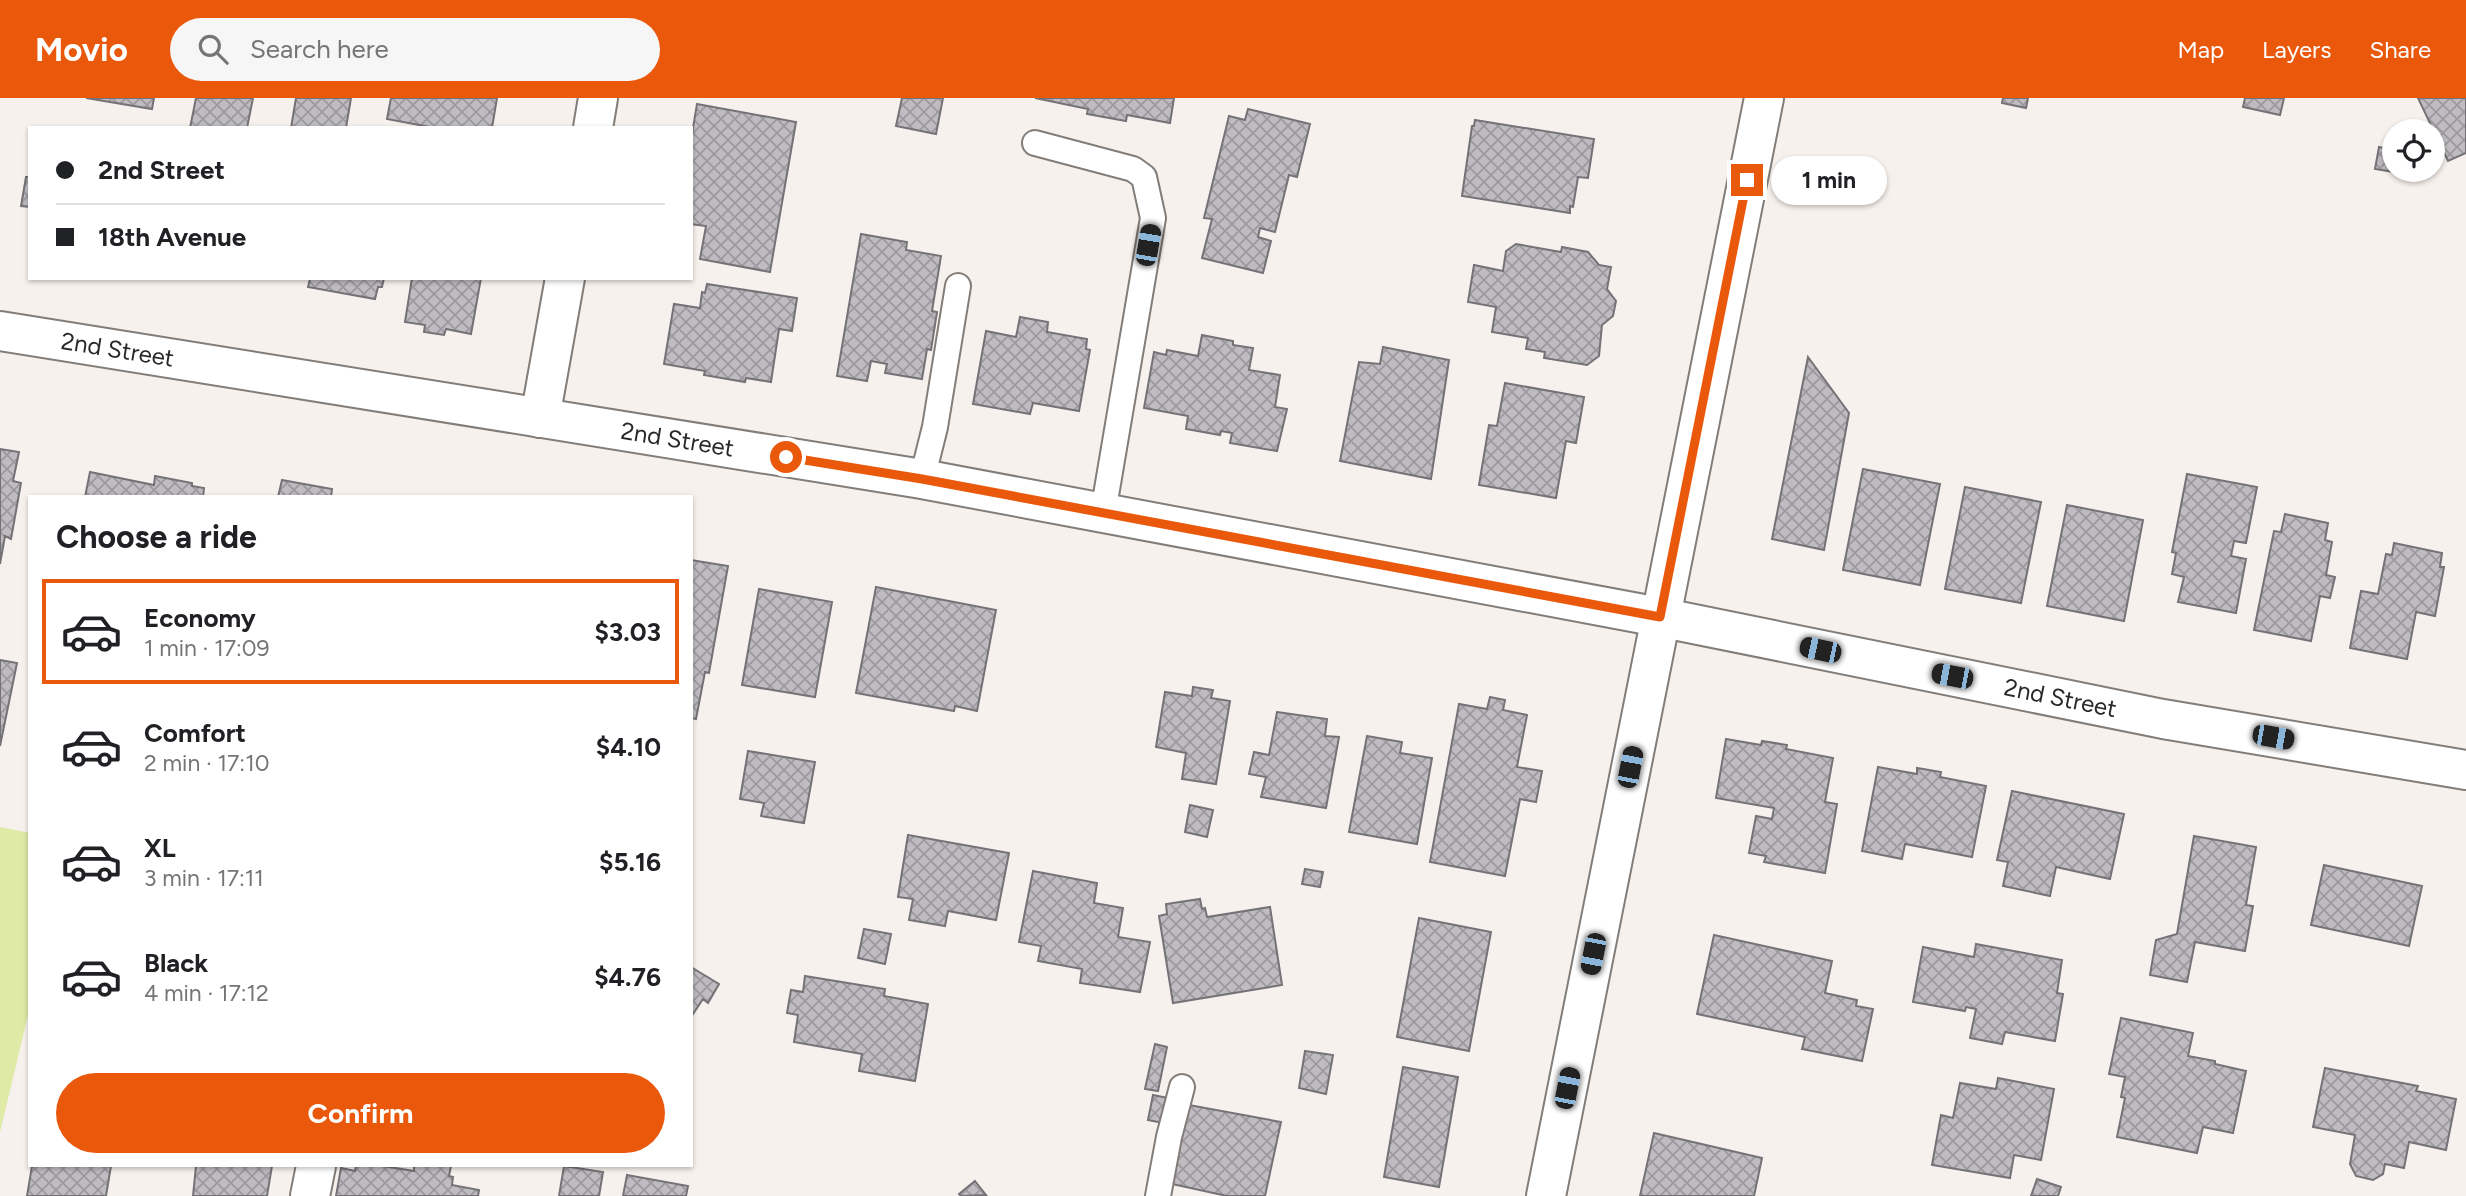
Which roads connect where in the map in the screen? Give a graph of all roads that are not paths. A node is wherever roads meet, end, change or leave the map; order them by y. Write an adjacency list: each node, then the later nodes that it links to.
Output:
1 (598, 98): 3 (street)
2 (1764, 98): 11 (street)
3 (593, 126)
4 (1035, 143): 10 (lane)
5 (565, 280): 8 (street)
6 (958, 286): 9 (lane)
7 (0, 331): 8 (street, 2nd Street)
8 (540, 418): 9 (street, 2nd Street)
9 (922, 479): 10 (street, 2nd Street)
10 (1103, 513): 11 (street, 2nd Street)
11 (1660, 617): 12 (street, 2nd Street); 17 (street)
12 (2466, 770)
13 (1182, 1087): 16 (lane)
14 (316, 1167): 15 (street)
15 (310, 1196)
16 (1158, 1196)
17 (1546, 1196)

